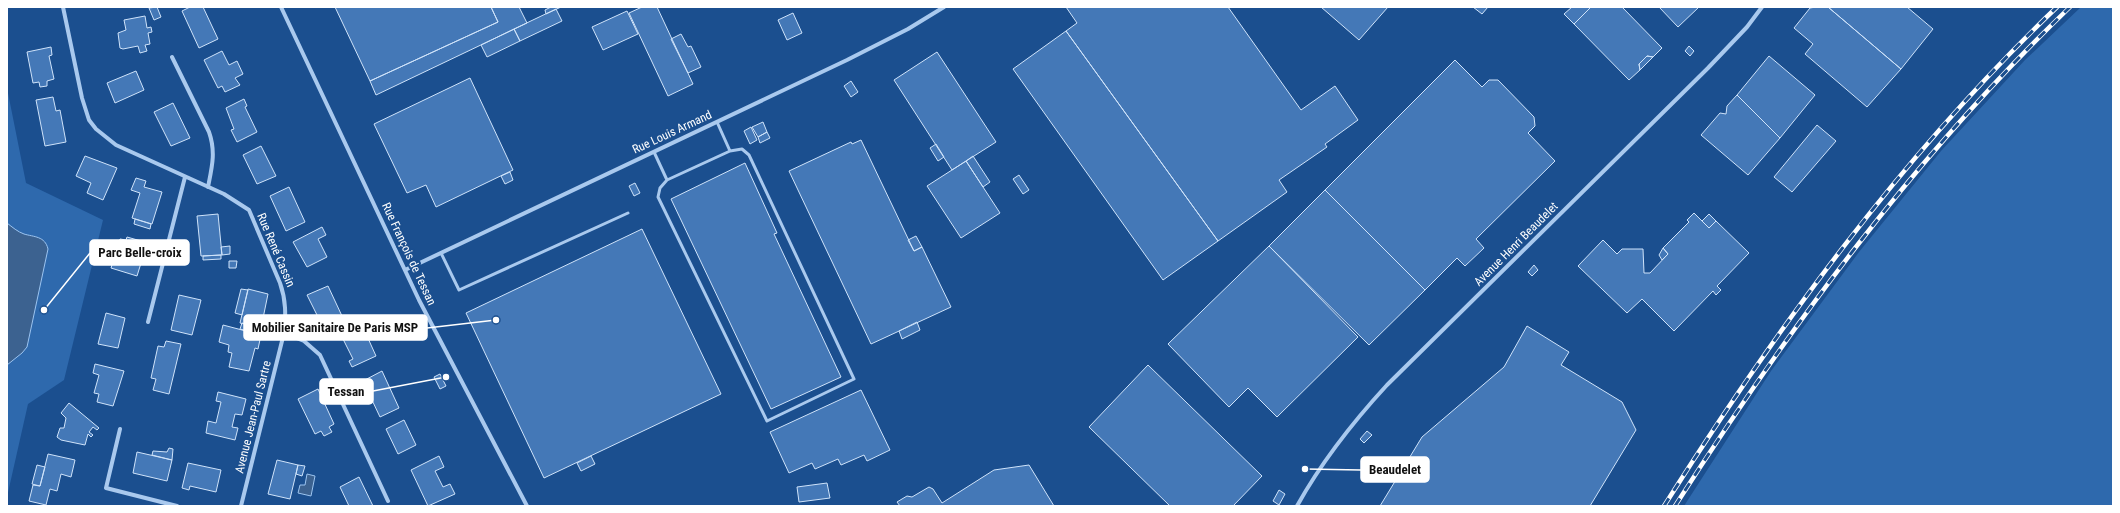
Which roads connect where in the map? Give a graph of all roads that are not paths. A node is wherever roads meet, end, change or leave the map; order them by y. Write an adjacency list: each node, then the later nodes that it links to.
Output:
1 (63, 7): 9 (street, Rue René Cassin)
2 (281, 7): 14 (street, Rue François de Tessan)
3 (944, 7): 6 (street, Rue Louis Armand)
4 (1762, 7): 22 (street, Avenue Henri Beaudelet)
5 (172, 57): 11 (street)
6 (717, 122): 7 (lane); 8 (street, Rue Louis Armand)
7 (730, 150): 10 (lane); 10 (lane)
8 (654, 152): 10 (lane); 13 (street, Rue Louis Armand)
9 (185, 177): 11 (street, Rue René Cassin); 15 (street)
10 (667, 180)
11 (208, 187): 16 (street, Rue René Cassin)
12 (628, 213): 13 (lane)
13 (441, 253): 14 (street, Rue Louis Armand)
14 (405, 270): 21 (street, Rue François de Tessan)
15 (148, 322)
16 (284, 333): 18 (street); 20 (street, Avenue Jean-Paul Sartre)
17 (120, 430): 19 (street)
18 (388, 501)
19 (177, 506)
20 (241, 506)
21 (527, 506)
22 (1296, 506)

